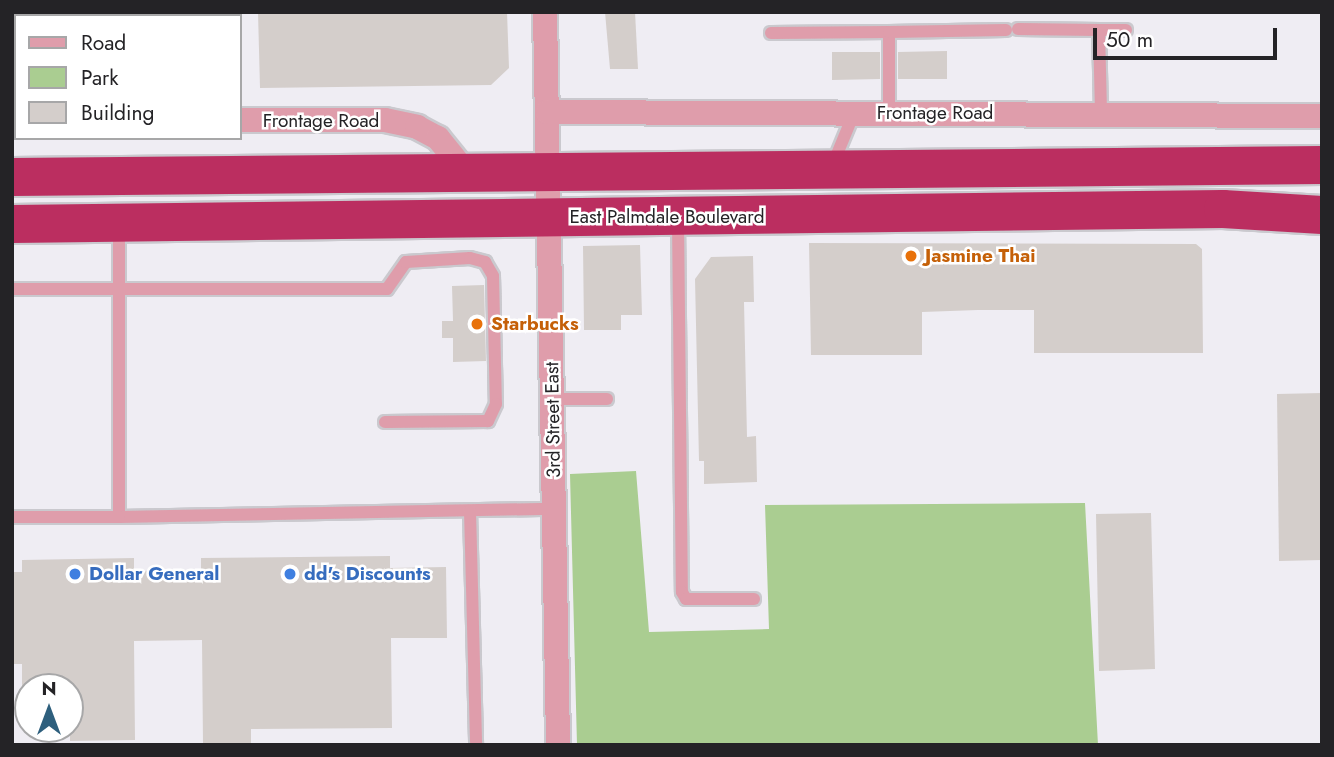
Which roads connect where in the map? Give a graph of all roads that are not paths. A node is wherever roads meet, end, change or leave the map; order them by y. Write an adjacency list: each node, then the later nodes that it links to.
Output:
1 (545, 12): 6 (street, 3rd Street East)
2 (1099, 30): 3 (lane); 4 (lane); 9 (lane)
3 (1126, 30)
4 (889, 32): 5 (lane); 8 (lane)
5 (771, 33)
6 (548, 112): 7 (street, Frontage Road); 14 (street, 3rd Street East)
7 (854, 113): 8 (street, Frontage Road); 13 (lane)
8 (889, 113): 9 (street, Frontage Road)
9 (1101, 114): 10 (street, Frontage Road)
10 (1322, 117)
11 (242, 120): 15 (street, Frontage Road)
12 (1322, 165): 13 (highway)
13 (831, 170): 14 (highway)
14 (549, 172): 15 (highway); 19 (street, 3rd Street East)
15 (467, 174): 16 (highway)
16 (12, 177)
17 (1322, 215): 18 (highway, East Palmdale Boulevard)
18 (678, 216): 19 (highway, East Palmdale Boulevard); 31 (lane)
19 (550, 217): 20 (highway, East Palmdale Boulevard); 24 (street, 3rd Street East)
20 (120, 223): 21 (highway, East Palmdale Boulevard); 23 (lane)
21 (12, 224)
22 (12, 289): 23 (lane)
23 (120, 289): 26 (lane); 30 (lane)
24 (553, 399): 25 (lane); 27 (street, 3rd Street East)
25 (607, 399)
26 (385, 422)
27 (554, 509): 28 (lane); 33 (street, 3rd Street East)
28 (470, 511): 30 (lane); 32 (lane)
29 (12, 517): 30 (lane)
30 (119, 517)
31 (754, 599)
32 (476, 745)
33 (558, 745)

